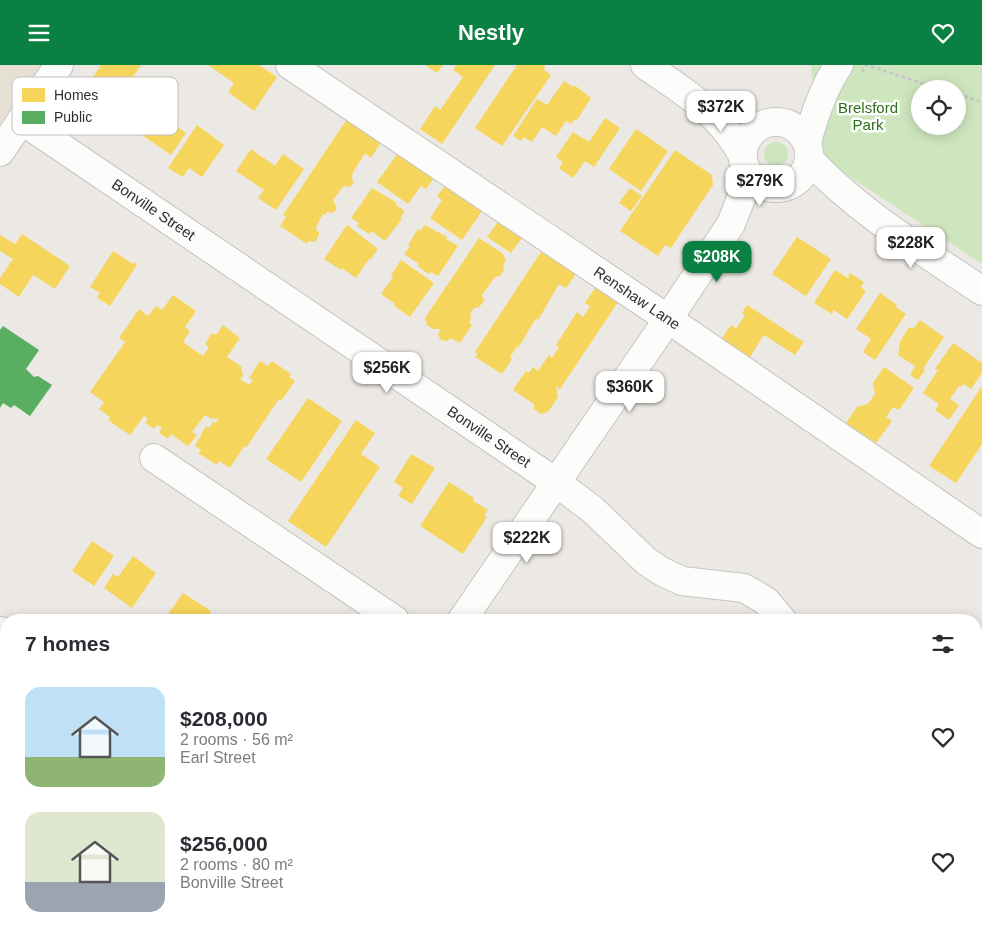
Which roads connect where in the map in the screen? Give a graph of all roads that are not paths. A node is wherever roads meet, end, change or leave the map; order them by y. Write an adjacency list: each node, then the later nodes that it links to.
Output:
1 (59, 65): 5 (street)
2 (290, 65): 17 (street, Renshaw Lane)
3 (644, 65): 6 (street)
4 (835, 71): 7 (street); 10 (street)
5 (51, 77)
6 (697, 101): 7 (street); 12 (street)
7 (771, 124): 10 (street); 12 (street)
8 (12, 134): 11 (street)
9 (43, 135): 19 (street, Bonville Street)
10 (808, 151): 13 (street); 14 (street)
11 (0, 152)
12 (746, 165): 13 (street); 15 (street)
13 (782, 186): 14 (street); 15 (street)
14 (864, 211): 16 (street)
15 (731, 224): 17 (street)
16 (982, 291)
17 (668, 319): 19 (street); 20 (street, Renshaw Lane)
18 (154, 458): 21 (street)
19 (557, 483): 22 (street); 23 (street, Bonville Street)
20 (982, 534)
21 (386, 614)
22 (466, 614)
23 (777, 614)

